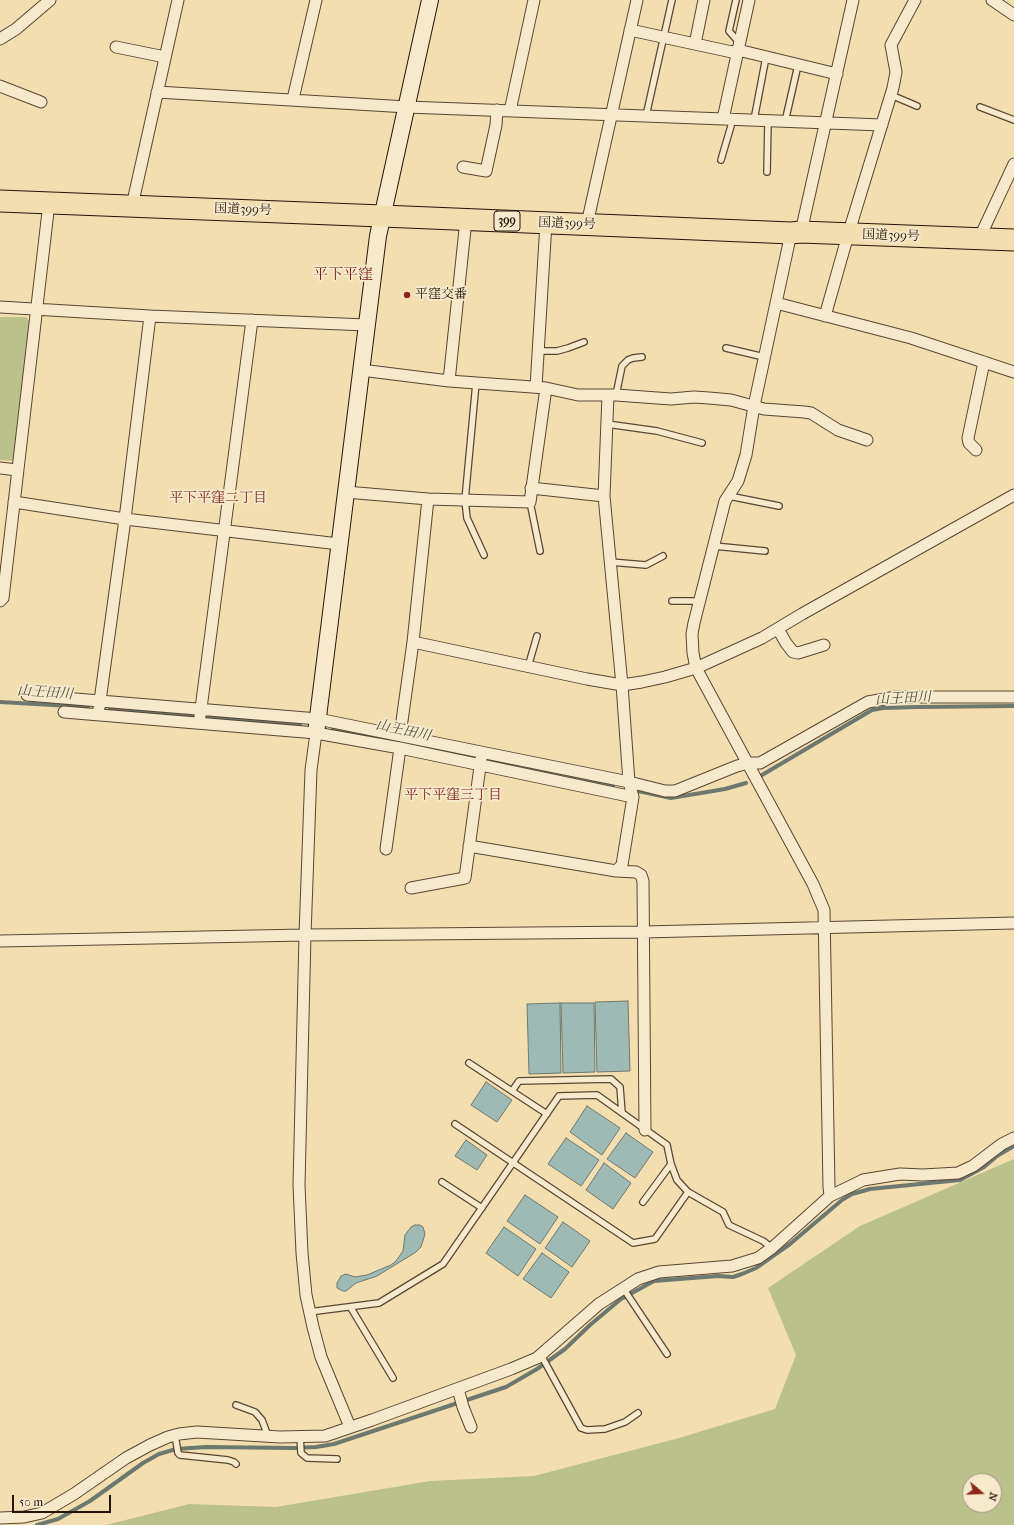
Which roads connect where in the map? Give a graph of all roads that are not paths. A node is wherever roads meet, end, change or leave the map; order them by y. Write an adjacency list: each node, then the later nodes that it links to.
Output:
1 (50, 0): 17 (street)
2 (178, 0): 21 (street)
3 (316, 0): 28 (street)
4 (430, 0): 31 (street)
5 (534, 0): 34 (street)
6 (637, 0): 15 (street)
7 (672, 0): 16 (lane)
8 (704, 0): 18 (street)
9 (736, 0): 19 (lane)
10 (749, 0): 19 (street)
11 (853, 0): 24 (street)
12 (915, 0): 27 (street)
13 (992, 0): 14 (street)
14 (1014, 15)
15 (630, 30): 16 (street); 35 (street)
16 (664, 37): 18 (street); 36 (lane)
17 (0, 40)
18 (695, 44): 19 (street)
19 (739, 45): 22 (street); 37 (street)
20 (116, 47): 21 (street)
21 (165, 57): 26 (street)
22 (766, 57): 23 (street); 38 (lane)
23 (798, 65): 24 (street); 41 (lane)
24 (837, 74): 42 (street)
25 (0, 86): 29 (street)
26 (157, 92): 28 (street); 50 (street)
27 (891, 95): 30 (lane); 43 (street)
28 (293, 99): 31 (street)
29 (41, 102)
30 (917, 106)
31 (407, 107): 33 (street); 51 (street)
32 (980, 107): 39 (lane)
33 (497, 110): 34 (street); 46 (street)
34 (510, 111): 35 (street)
35 (611, 115): 36 (street); 54 (street)
36 (646, 116): 37 (street)
37 (728, 119): 38 (street); 44 (lane)
38 (754, 120): 40 (street)
39 (1014, 120)
40 (768, 121): 41 (street); 47 (lane)
41 (785, 122): 42 (street)
42 (826, 123): 43 (street); 55 (street)
43 (882, 125): 56 (street)
44 (721, 160)
45 (1014, 164): 57 (street)
46 (462, 167)
47 (767, 172)
48 (0, 201): 49 (highway, 国道399号 / 399)
49 (49, 203): 50 (highway, 国道399号 / 399); 61 (street)
50 (132, 206): 51 (highway, 国道399号 / 399)
51 (382, 216): 52 (highway, 国道399号 / 399); 65 (street)
52 (466, 220): 53 (highway, 国道399号 / 399); 74 (street)
53 (546, 223): 54 (highway, 国道399号 / 399); 68 (street)
54 (587, 224): 55 (highway, 国道399号 / 399)
55 (796, 233): 56 (highway, 国道399号 / 399); 59 (street)
56 (848, 235): 57 (highway, 国道399号 / 399); 63 (street)
57 (979, 239): 58 (highway, 国道399号 / 399)
58 (1014, 240)
59 (776, 303): 63 (street); 70 (street)
60 (0, 307): 61 (street)
61 (37, 308): 62 (street); 84 (street)
62 (150, 316): 64 (street); 95 (street)
63 (825, 316): 71 (street)
64 (252, 320): 65 (street); 96 (street)
65 (366, 325): 72 (street)
66 (584, 342): 68 (lane)
67 (726, 348): 70 (lane)
68 (538, 351): 76 (street)
69 (642, 357): 77 (lane)
70 (764, 357): 78 (street)
71 (984, 362): 73 (street); 82 (street)
72 (361, 370): 74 (street); 86 (street)
73 (1014, 372)
74 (449, 381): 75 (street)
75 (476, 383): 76 (street); 91 (lane)
76 (541, 387): 77 (street); 85 (street)
77 (612, 395): 78 (street); 79 (street)
78 (754, 406): 80 (street); 89 (street)
79 (607, 424): 81 (lane); 88 (street)
80 (867, 440)
81 (702, 443)
82 (976, 450)
83 (0, 468): 84 (street)
84 (18, 470): 92 (street)
85 (532, 488): 88 (street); 93 (street)
86 (346, 492): 90 (street); 97 (street)
87 (1014, 495): 107 (street)
88 (604, 496): 103 (street)
89 (729, 496): 94 (lane); 98 (street)
90 (428, 499): 91 (street); 109 (street)
91 (465, 500): 93 (street); 101 (lane)
92 (14, 502): 95 (street); 104 (street)
93 (530, 502): 99 (lane)
94 (779, 506)
95 (125, 519): 96 (street); 116 (street)
96 (225, 531): 97 (street); 117 (street)
97 (339, 544): 121 (street)
98 (714, 546): 100 (lane); 106 (street)
99 (540, 551)
100 (765, 551)
101 (484, 555)
102 (663, 556): 103 (lane)
103 (610, 562): 113 (street)
104 (0, 601)
105 (672, 601): 106 (lane)
106 (700, 601): 112 (street)
107 (778, 629): 110 (street); 112 (street)
108 (537, 636): 111 (lane)
109 (413, 642): 111 (street); 122 (street)
110 (824, 645)
111 (528, 667): 113 (street)
112 (696, 668): 113 (street); 125 (street)
113 (622, 685): 127 (street)
114 (27, 695): 116 (street)
115 (1014, 697): 125 (street)
116 (100, 702): 117 (street); 119 (street)
117 (201, 710): 120 (street); 121 (street)
118 (64, 712): 119 (street)
119 (99, 715): 120 (street)
120 (200, 723): 121 (street)
121 (317, 726): 122 (street); 123 (street); 136 (street)
122 (400, 735): 124 (street)
123 (400, 748): 126 (street); 130 (street)
124 (482, 752): 126 (street); 127 (street)
125 (748, 763): 127 (street); 134 (street)
126 (480, 766): 128 (street); 129 (street)
127 (629, 782): 128 (street)
128 (633, 797): 131 (street)
129 (469, 846): 131 (street); 132 (street)
130 (386, 849)
131 (616, 871): 135 (street)
132 (412, 888)
133 (1014, 923): 134 (street)
134 (825, 926): 135 (street); 149 (street)
135 (643, 932): 136 (street); 143 (street)
136 (305, 935): 137 (street); 155 (street)
137 (0, 941)
138 (469, 1063): 139 (lane)
139 (512, 1091): 140 (lane); 141 (lane)
140 (622, 1113): 141 (lane); 143 (lane)
141 (547, 1114): 145 (lane)
142 (455, 1124): 145 (lane)
143 (645, 1130): 146 (lane)
144 (1014, 1138): 149 (street)
145 (513, 1163): 148 (lane); 151 (lane)
146 (671, 1164): 148 (lane); 150 (lane)
147 (442, 1182): 151 (lane)
148 (688, 1192): 152 (lane)
149 (830, 1196): 152 (street)
150 (643, 1202)
151 (482, 1208): 154 (lane)
152 (772, 1248): 153 (street)
153 (622, 1288): 156 (lane); 157 (street)
154 (351, 1308): 155 (lane); 158 (lane)
155 (309, 1312): 162 (street)
156 (668, 1354)
157 (541, 1355): 159 (street); 161 (lane)
158 (393, 1378)
159 (458, 1389): 162 (street); 163 (street)
160 (236, 1405): 165 (lane)
161 (638, 1413)
162 (350, 1427): 166 (street)
163 (471, 1427)
164 (175, 1435): 165 (street); 168 (lane); 169 (street)
165 (268, 1436): 166 (street)
166 (300, 1436): 167 (lane)
167 (337, 1459)
168 (236, 1464)
169 (0, 1518)

